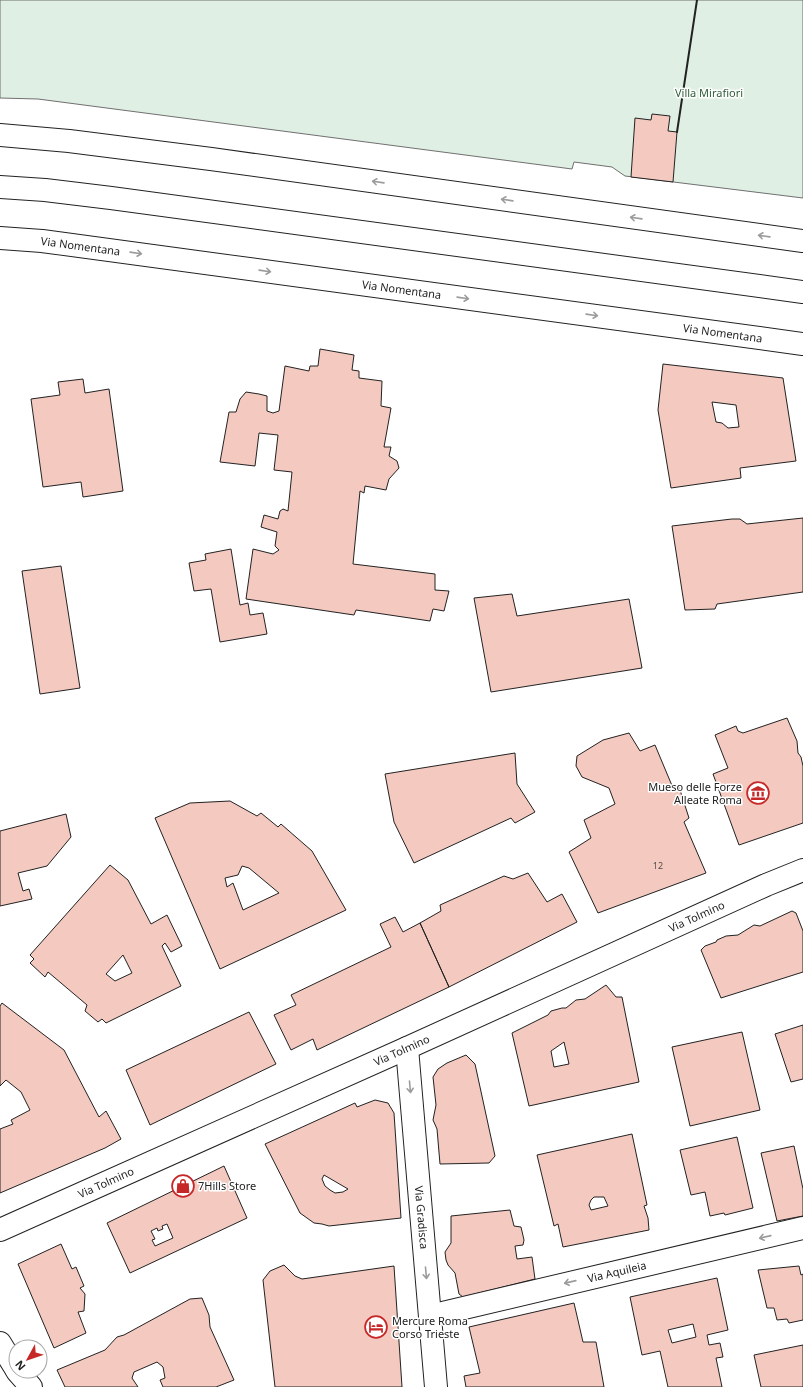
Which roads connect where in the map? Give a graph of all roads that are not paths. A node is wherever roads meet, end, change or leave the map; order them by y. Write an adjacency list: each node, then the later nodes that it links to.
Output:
1 (0, 135): 4 (street, one-way to 1)
2 (0, 187): 5 (street)
3 (0, 238): 6 (street, Via Nomentana, one-way to 6)
4 (803, 241)
5 (803, 292)
6 (803, 344)
7 (803, 870): 8 (street, Via Tolmino)
8 (406, 1048): 10 (street, Via Tolmino); 11 (street, Via Gradisca, one-way to 11)
9 (803, 1228): 11 (street, Via Aquileia, one-way to 11)
10 (0, 1230)
11 (430, 1316): 16 (street, Via Gradisca)
12 (0, 1343): 13 (street)
13 (8, 1356)
14 (24, 1379): 15 (street)
15 (31, 1387)
16 (436, 1387)

